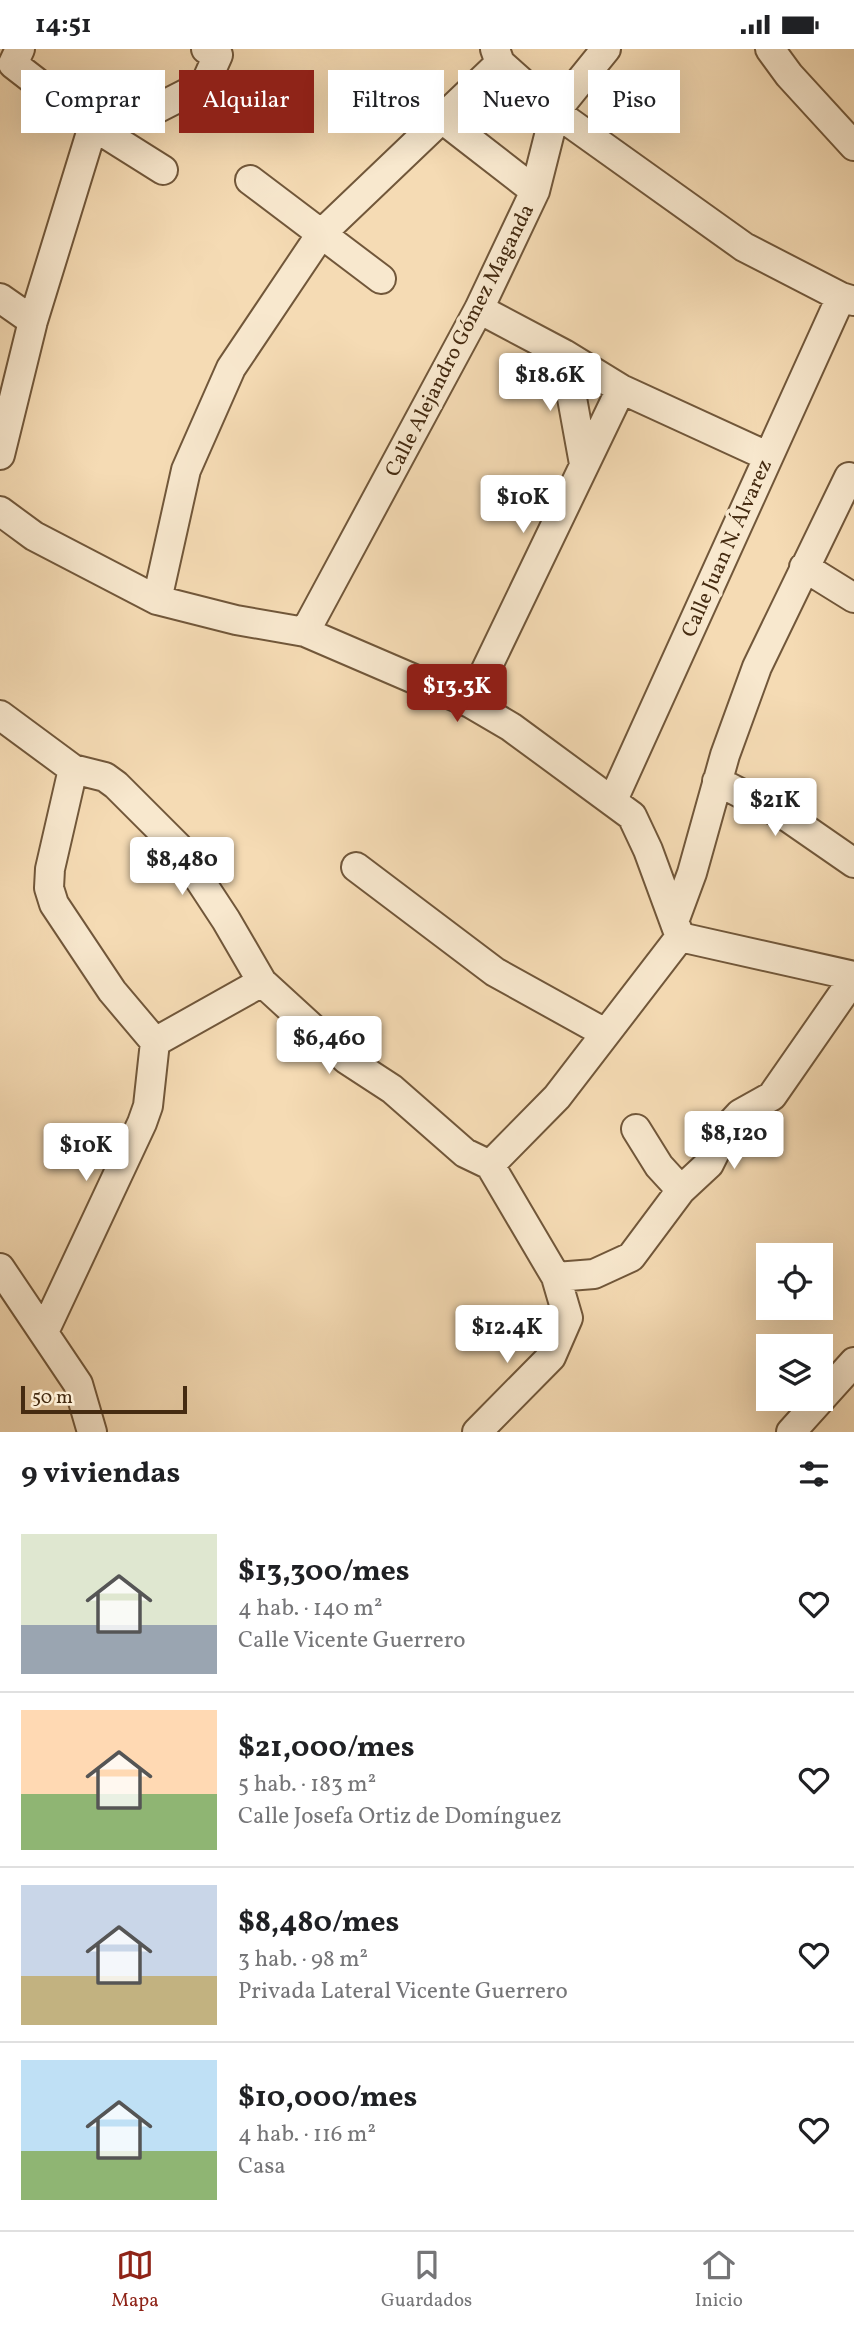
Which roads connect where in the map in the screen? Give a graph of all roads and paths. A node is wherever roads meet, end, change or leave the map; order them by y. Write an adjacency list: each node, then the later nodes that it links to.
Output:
1 (206, 49): 9 (street)
2 (606, 49): 8 (street, Calle Alejandro Gómez Maganda)
3 (770, 49): 17 (street)
4 (11, 56): 6 (street)
5 (497, 56): 7 (street); 10 (street)
6 (27, 70)
7 (512, 70)
8 (574, 89)
9 (165, 105)
10 (444, 115)
11 (444, 120): 20 (street)
12 (574, 126): 24 (street)
13 (91, 133): 26 (street)
14 (104, 133): 18 (street)
15 (425, 133): 21 (street)
16 (550, 133): 20 (street, Calle Alejandro Gómez Maganda)
17 (854, 146)
18 (163, 170)
19 (250, 180): 21 (street)
20 (535, 191): 25 (street, Calle Alejandro Gómez Maganda)
21 (321, 233): 22 (street); 36 (street)
22 (381, 279)
23 (0, 298): 26 (street)
24 (848, 299): 30 (street, Calle Juan N. Álvarez)
25 (479, 309): 27 (street); 37 (street, Calle Alejandro Gómez Maganda)
26 (33, 321): 29 (street)
27 (564, 354): 28 (street); 31 (street)
28 (621, 389): 30 (street); 31 (street)
29 (0, 455)
30 (767, 456): 42 (street, Calle Juan N. Álvarez)
31 (584, 464): 38 (street)
32 (849, 477): 34 (street)
33 (0, 511): 36 (street)
34 (804, 567): 35 (street); 41 (street)
35 (854, 598)
36 (157, 600): 37 (street)
37 (304, 632): 38 (street)
38 (470, 703): 42 (street)
39 (0, 715): 40 (street)
40 (73, 769): 47 (street); 49 (street)
41 (717, 781): 43 (street); 45 (street)
42 (613, 800): 45 (street)
43 (854, 863)
44 (356, 867): 48 (street)
45 (677, 928): 46 (street); 48 (street)
46 (854, 977): 52 (street)
47 (262, 982): 49 (street); 51 (street)
48 (605, 1033): 51 (street)
49 (155, 1042): 55 (street)
50 (635, 1129): 52 (street)
51 (490, 1165): 53 (street)
52 (681, 1190): 53 (street)
53 (556, 1277): 58 (street)
54 (5, 1289): 55 (street)
55 (44, 1332): 57 (street)
56 (854, 1362): 59 (street)
57 (92, 1432)
58 (477, 1432)
59 (791, 1432)

